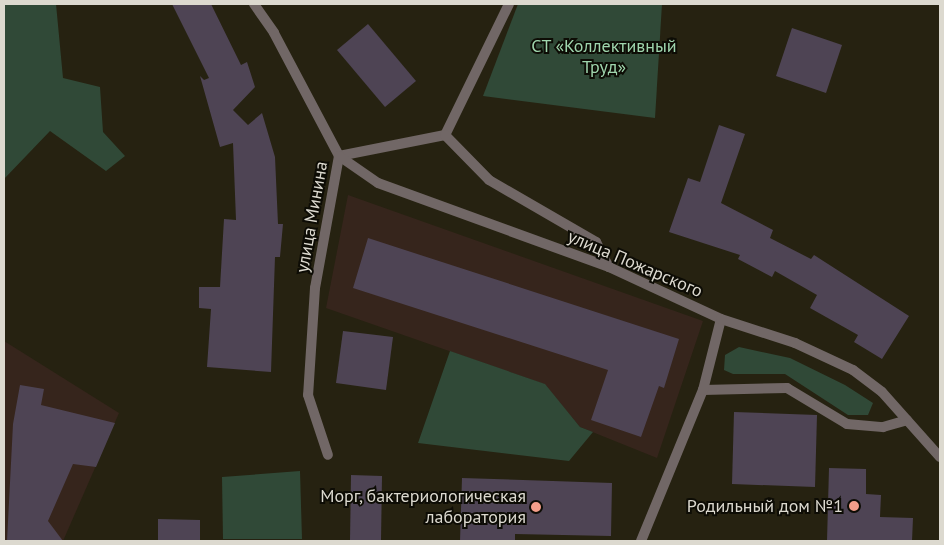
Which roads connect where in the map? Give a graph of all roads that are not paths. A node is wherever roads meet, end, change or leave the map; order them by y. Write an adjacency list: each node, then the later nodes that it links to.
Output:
1 (254, 4): 4 (street, улица Минина)
2 (509, 4): 3 (street)
3 (445, 135): 4 (street); 5 (street)
4 (339, 156): 5 (street, улица Пожарского); 9 (street, улица Минина)
5 (609, 267): 6 (street, улица Пожарского)
6 (721, 319): 7 (street); 8 (street, улица Пожарского)
7 (703, 390): 8 (street); 11 (street)
8 (907, 420): 10 (street, улица Пожарского)
9 (328, 455)
10 (940, 457)
11 (641, 541)

